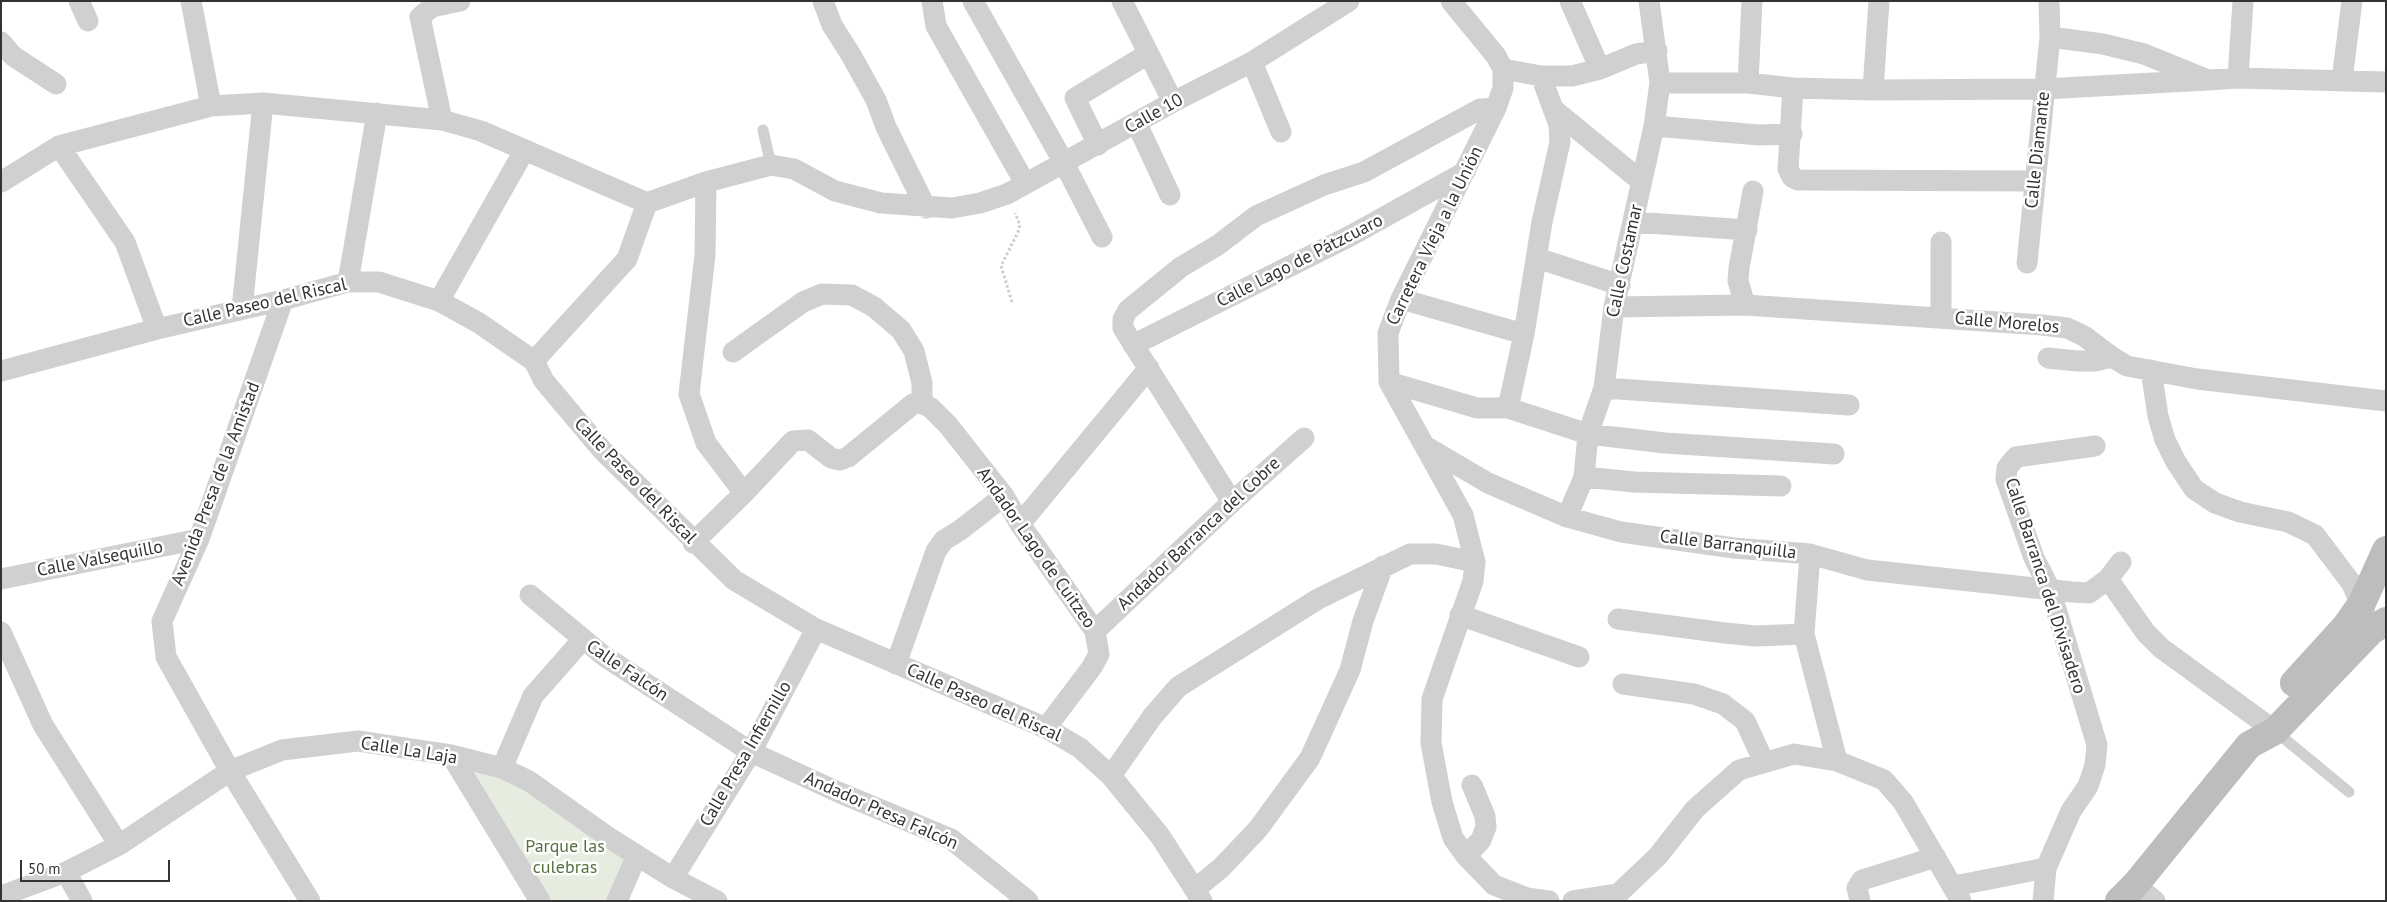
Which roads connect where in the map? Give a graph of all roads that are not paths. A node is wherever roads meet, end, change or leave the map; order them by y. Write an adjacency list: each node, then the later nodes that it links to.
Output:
1 (78, 1): 17 (street)
2 (191, 1): 38 (street)
3 (460, 1): 42 (street)
4 (823, 1): 62 (street)
5 (932, 1): 58 (street)
6 (973, 1): 51 (street)
7 (1122, 1): 21 (street)
8 (1349, 1): 22 (street, Calle 10)
9 (1451, 1): 23 (street)
10 (1570, 1): 24 (street)
11 (1649, 1): 20 (street, Calle Costamar)
12 (1752, 1): 31 (street)
13 (1879, 1): 35 (street)
14 (2048, 1): 18 (street, Calle Diamante)
15 (2243, 1): 26 (street)
16 (2352, 1): 28 (street)
17 (88, 20)
18 (2050, 37): 27 (street); 34 (street, Calle Diamante)
19 (1, 42): 32 (street)
20 (1657, 51): 24 (street); 30 (street, Calle Costamar)
21 (1148, 54): 37 (street); 48 (street)
22 (1252, 62): 37 (street, Calle 10); 46 (street)
23 (1503, 69): 25 (street); 39 (street, Carretera Vieja a la Unión)
24 (1600, 69): 25 (street)
25 (1541, 76): 40 (street)
26 (2238, 78): 27 (street); 28 (street)
27 (2208, 80): 34 (street)
28 (2342, 80): 29 (street)
29 (2386, 82)
30 (1660, 83): 31 (street); 44 (street, Calle Costamar)
31 (1748, 83): 33 (street)
32 (56, 84)
33 (1793, 88): 35 (street); 47 (street)
34 (2044, 89): 35 (street); 55 (street, Calle Diamante)
35 (1873, 90)
36 (263, 102): 38 (street); 41 (street); 76 (street)
37 (1173, 102): 43 (street, Calle 10)
38 (211, 106): 49 (street)
39 (1496, 108): 53 (street, Carretera Vieja a la Unión); 80 (street)
40 (1553, 109): 54 (street); 67 (street)
41 (378, 113): 42 (street); 69 (street)
42 (442, 120): 50 (street)
43 (1137, 124): 48 (street, Calle 10); 60 (street)
44 (1654, 126): 47 (street); 54 (street, Calle Costamar)
45 (763, 130): 52 (lane)
46 (1282, 132)
47 (1792, 134): 55 (street)
48 (1098, 145): 51 (street, Calle 10)
49 (59, 146): 56 (street); 78 (street)
50 (524, 151): 61 (street); 73 (street)
51 (1063, 161): 58 (street, Calle 10); 65 (street)
52 (772, 165): 57 (street); 62 (street, Calle 10)
53 (1465, 172): 71 (street, Carretera Vieja a la Unión); 80 (street, Calle Lago de Pátzcuaro)
54 (1641, 181): 63 (street, Calle Costamar)
55 (2034, 181): 68 (street, Calle Diamante)
56 (1, 182)
57 (706, 182): 61 (street); 101 (street)
58 (1025, 183): 62 (street, Calle 10)
59 (1752, 191): 64 (street)
60 (1170, 195)
61 (647, 203): 84 (street)
62 (926, 208)
63 (1634, 222): 64 (street); 70 (street, Calle Costamar)
64 (1747, 230): 74 (street)
65 (1102, 237)
66 (1941, 242): 77 (street)
67 (1537, 258): 70 (street); 79 (street)
68 (2027, 264)
69 (348, 282): 72 (street, Calle Paseo del Riscal); 73 (street, Calle Paseo del Riscal)
70 (1620, 285): 75 (street, Calle Costamar)
71 (1400, 299): 79 (street); 88 (street, Carretera Vieja a la Unión)
72 (284, 300): 76 (street, Calle Paseo del Riscal); 106 (street, Avenida Presa de la Amistad)
73 (439, 301): 84 (street, Calle Paseo del Riscal)
74 (1745, 305): 75 (street, Calle Morelos); 77 (street, Calle Morelos)
75 (1614, 307): 89 (street, Calle Costamar)
76 (242, 309): 78 (street, Calle Paseo del Riscal)
77 (1941, 317): 82 (street, Calle Morelos)
78 (157, 329): 87 (street, Calle Paseo del Riscal)
79 (1524, 334): 93 (street)
80 (1132, 345): 85 (street)
81 (733, 352): 91 (street)
82 (2112, 357): 83 (street); 86 (street, Calle Morelos)
83 (2048, 358)
84 (534, 361): 107 (street, Calle Paseo del Riscal)
85 (1149, 368): 103 (street); 105 (street)
86 (2151, 370): 90 (street, Calle Morelos); 117 (street)
87 (1, 371)
88 (1389, 382): 93 (street); 96 (street, Carretera Vieja a la Unión)
89 (1604, 388): 92 (street); 94 (street, Calle Costamar)
90 (2386, 401)
91 (922, 403): 101 (street); 102 (street, Andador Lago de Cuitzeo)
92 (1849, 405)
93 (1508, 408): 94 (street)
94 (1588, 434): 98 (street); 99 (street, Calle Costamar)
95 (1304, 438): 103 (street, Andador Barranca del Cobre)
96 (1422, 445): 104 (street, Calle Barranquilla); 110 (street, Carretera Vieja a la Unión)
97 (2095, 446): 115 (street, Calle Barranca del Divisadero)
98 (1834, 454)
99 (1584, 477): 100 (street); 104 (street, Calle Costamar)
100 (1781, 486)
101 (744, 493): 107 (street)
102 (1004, 496): 105 (street, Andador Lago de Cuitzeo); 127 (street)
103 (1232, 502): 122 (street, Andador Barranca del Cobre)
104 (1567, 517): 109 (street, Calle Barranquilla)
105 (1020, 524): 122 (street, Andador Lago de Cuitzeo)
106 (199, 539): 113 (street, Calle Valsequillo); 136 (street, Avenida Presa de la Amistad)
107 (693, 543): 121 (street, Calle Paseo del Riscal)
108 (2386, 550): 117 (main road)
109 (1810, 554): 115 (street, Calle Barranquilla); 124 (street)
110 (1475, 562): 112 (street); 118 (street)
111 (2121, 562): 114 (street, Calle Barranquilla)
112 (1383, 566): 137 (street); 148 (street)
113 (1, 579)
114 (2108, 579): 115 (street, Calle Barranquilla); 129 (street)
115 (2050, 589): 144 (street, Calle Barranca del Divisadero)
116 (530, 595): 125 (street)
117 (2362, 603): 120 (street); 129 (main road)
118 (1460, 615): 126 (street); 142 (street)
119 (1618, 619): 124 (street)
120 (2378, 626): 129 (main road)
121 (816, 629): 127 (street, Calle Paseo del Riscal); 131 (street, Calle Presa Infiernillo)
122 (1095, 631): 130 (street, Andador Lago de Cuitzeo)
123 (1, 632): 140 (street)
124 (1804, 634): 133 (street)
125 (583, 639): 131 (street, Calle Falcón); 135 (street, Calle Falcón)
126 (1579, 657)
127 (896, 664): 130 (street, Calle Paseo del Riscal)
128 (1622, 684): 134 (street)
129 (2269, 725): 139 (lane); 149 (main road)
130 (1046, 728): 137 (street, Calle Paseo del Riscal)
131 (750, 752): 146 (street, Calle Presa Infiernillo); 156 (street, Andador Presa Falcón)
132 (451, 755): 135 (street, Calle La Laja); 136 (street, Calle La Laja); 153 (street)
133 (1837, 761): 134 (street); 143 (street)
134 (1764, 762): 158 (street)
135 (502, 768): 141 (street, Calle La Laja)
136 (230, 771): 140 (street, Calle La Laja); 152 (street, Avenida Presa de la Amistad)
137 (1110, 776): 148 (street, Calle Paseo del Riscal)
138 (1472, 786): 142 (street)
139 (2349, 792)
140 (119, 845): 145 (street, Calle La Laja)
141 (637, 855): 146 (street, Calle La Laja); 154 (street)
142 (1466, 856): 157 (street)
143 (1936, 857): 147 (street); 159 (street)
144 (2046, 868): 147 (street); 160 (street, Calle Barranca del Divisadero)
145 (66, 872): 150 (street, Calle La Laja); 151 (street)
146 (673, 878): 155 (street, Calle La Laja)
147 (1957, 893)
148 (1198, 895)
149 (2136, 895)
150 (1, 896)
151 (82, 901)
152 (310, 901)
153 (540, 901)
154 (617, 901)
155 (717, 901)
156 (1028, 901)
157 (1549, 901)
158 (1573, 901)
159 (1860, 901)
160 (2043, 901)

